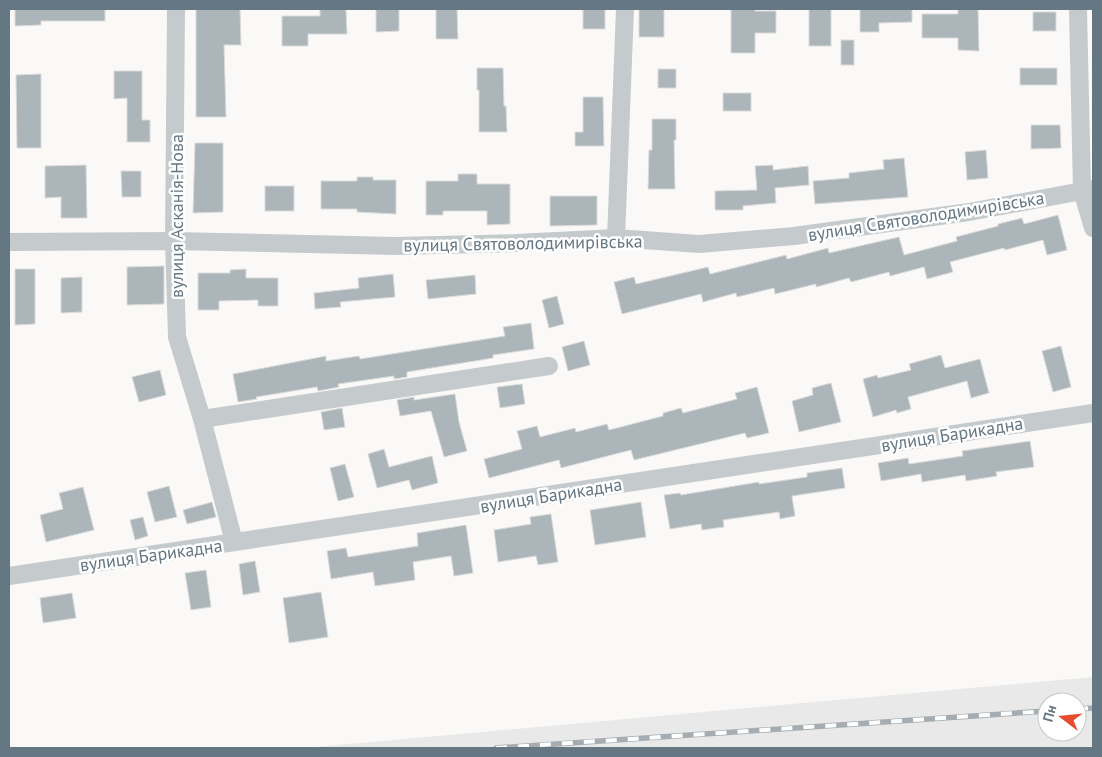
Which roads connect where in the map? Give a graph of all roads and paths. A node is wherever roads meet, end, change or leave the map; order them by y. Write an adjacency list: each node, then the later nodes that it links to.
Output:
1 (176, 9): 8 (street, вулиця Асканія-Нова)
2 (625, 9): 6 (street)
3 (1078, 9): 4 (street)
4 (1088, 190): 5 (street); 6 (street, вулиця Святоволодимирівська)
5 (1093, 228)
6 (616, 238): 8 (street, вулиця Святоволодимирівська)
7 (9, 242): 8 (street, вулиця Святоволодимирівська)
8 (174, 242): 11 (street, вулиця Асканія-Нова)
9 (549, 366): 11 (street)
10 (1093, 413): 12 (street, вулиця Барикадна)
11 (202, 419): 12 (street, вулиця Асканія-Нова)
12 (234, 542): 13 (street, вулиця Барикадна)
13 (9, 576)

